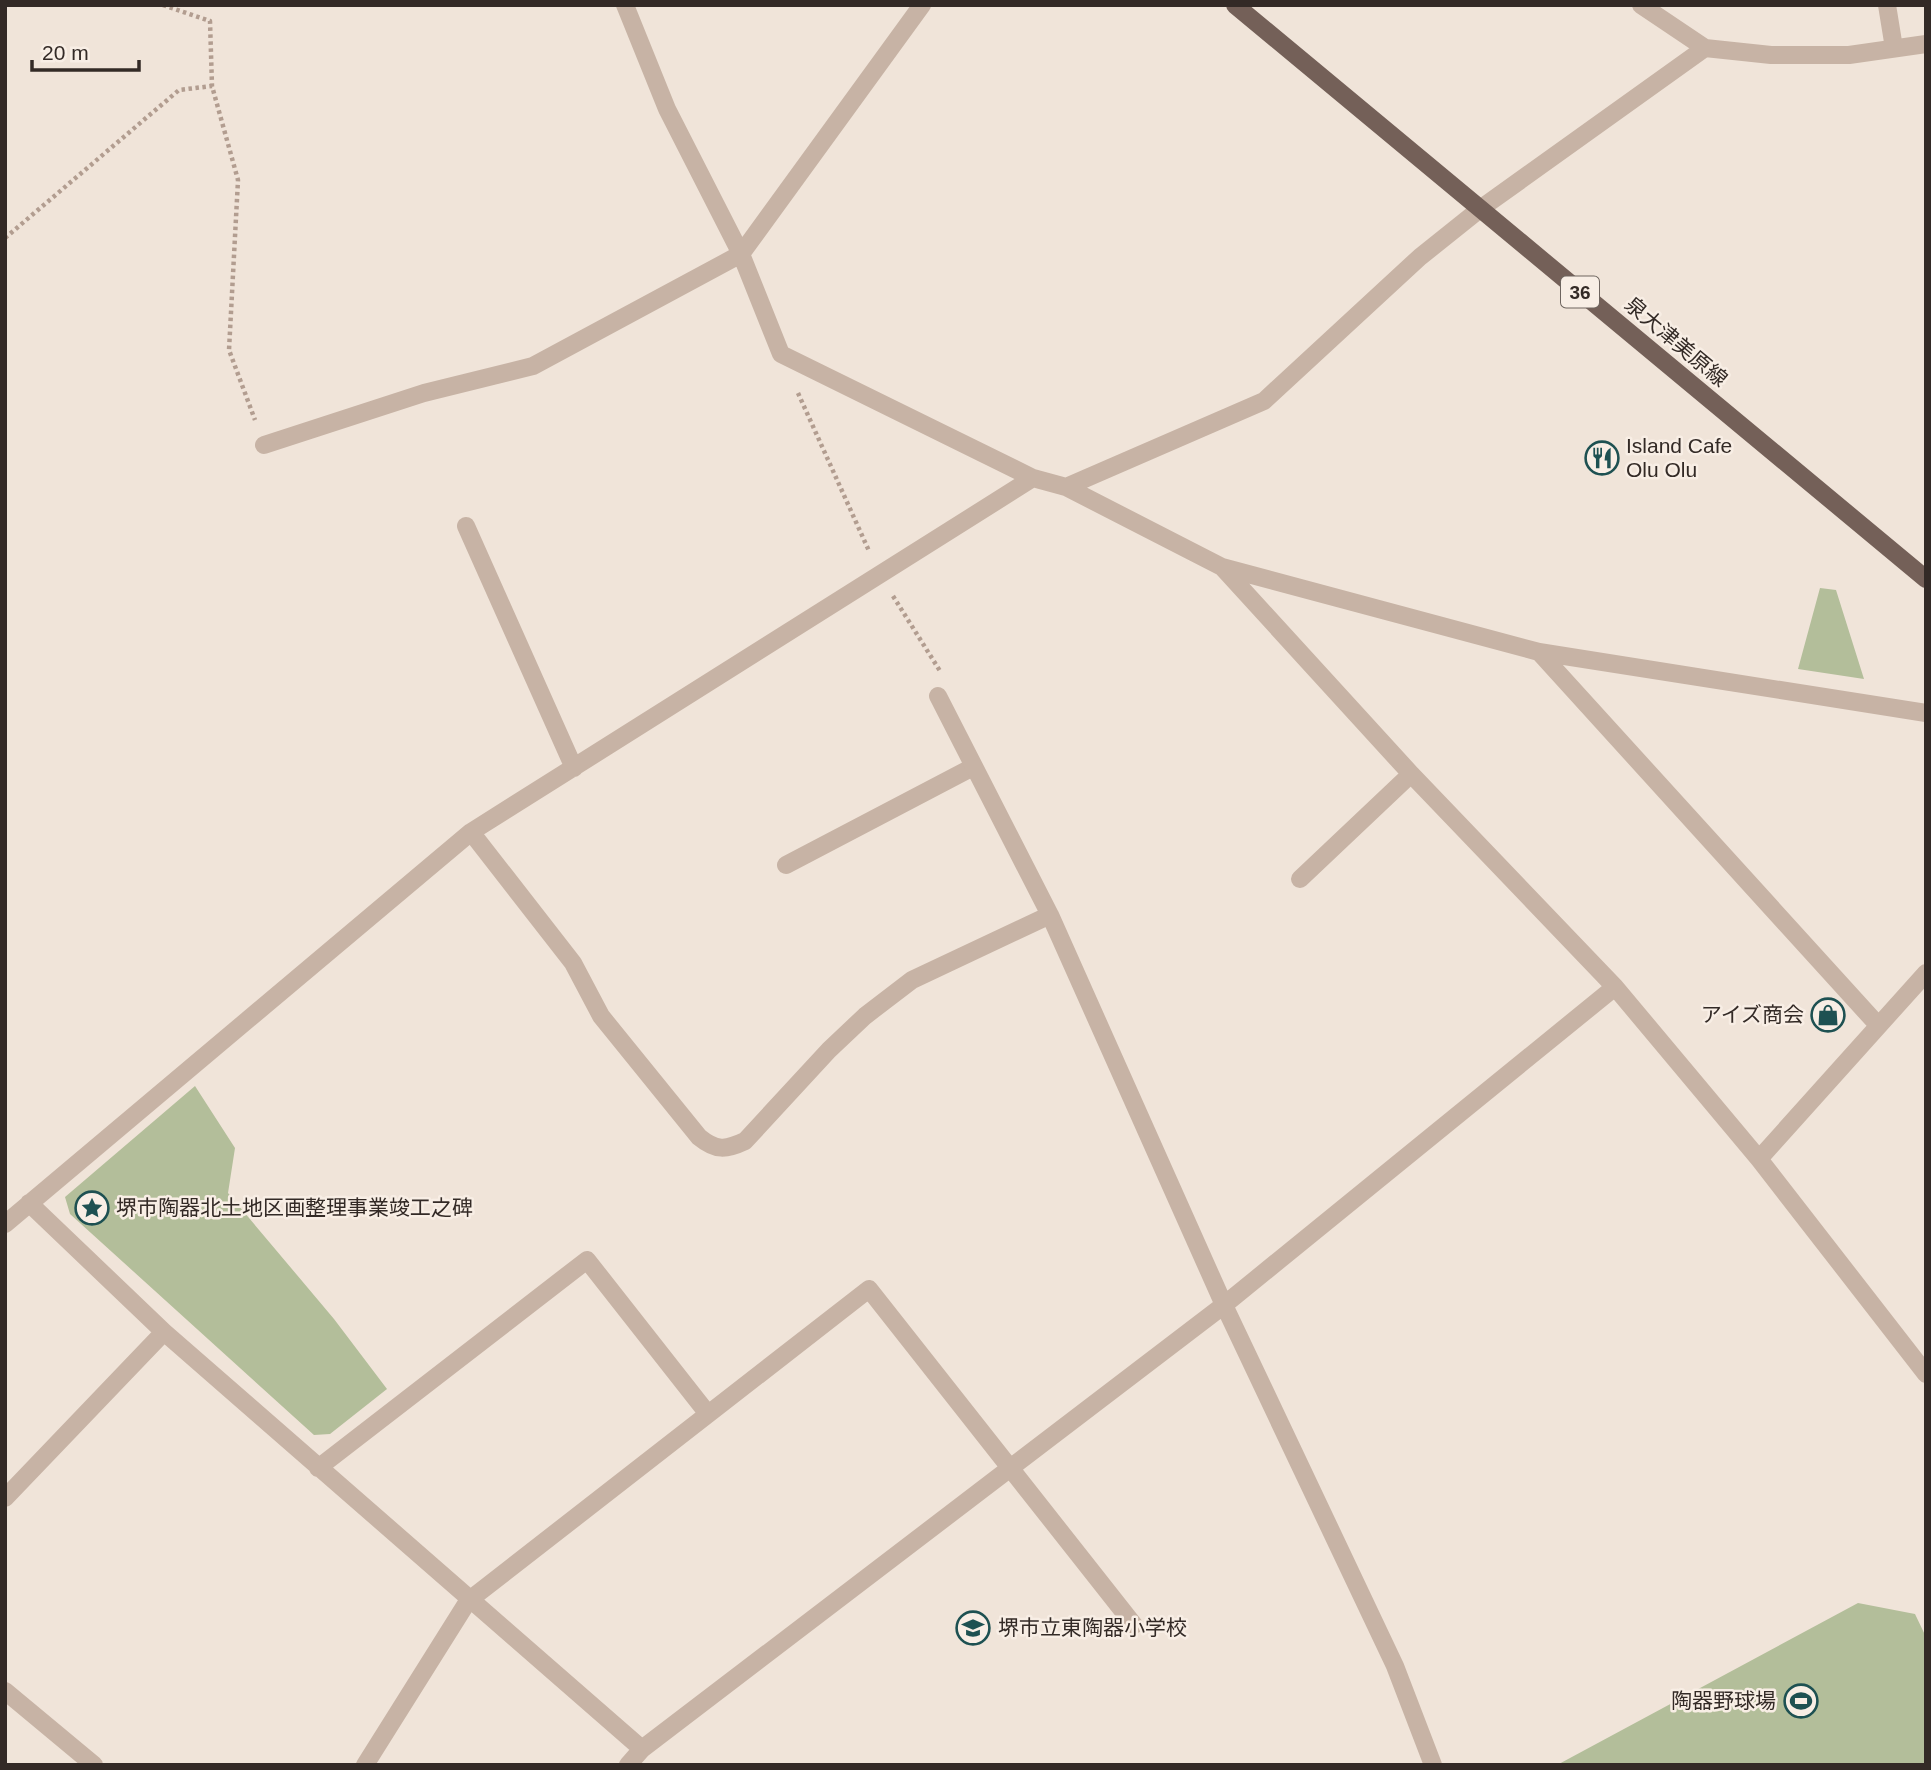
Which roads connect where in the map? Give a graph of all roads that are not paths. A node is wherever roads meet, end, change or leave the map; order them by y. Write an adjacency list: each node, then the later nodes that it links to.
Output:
1 (625, 5): 10 (street)
2 (922, 5): 10 (street)
3 (1235, 5): 9 (main road, 泉大津美原線 / 36)
4 (1641, 5): 7 (street)
5 (1887, 5): 8 (street)
6 (1926, 44): 8 (street)
7 (1705, 48): 8 (street); 9 (street)
8 (1894, 48)
9 (1480, 209): 13 (street); 16 (main road, 泉大津美原線 / 36)
10 (741, 254): 11 (street); 12 (street)
11 (264, 445)
12 (1033, 478): 13 (street); 21 (street)
13 (1066, 487): 15 (street)
14 (466, 526): 21 (street)
15 (1222, 567): 17 (street); 22 (street)
16 (1926, 579)
17 (1539, 652): 19 (street); 29 (street)
18 (938, 696): 20 (street)
19 (1926, 713)
20 (974, 767): 24 (street); 26 (street)
21 (574, 768): 23 (street)
22 (1411, 774): 25 (street); 28 (street)
23 (471, 832): 26 (street); 31 (street)
24 (786, 865)
25 (1300, 879)
26 (1050, 915): 33 (street)
27 (1926, 973): 29 (street)
28 (1615, 987): 30 (street); 33 (street)
29 (1877, 1024): 30 (street)
30 (1759, 1159): 35 (street)
31 (29, 1203): 32 (street); 34 (street)
32 (5, 1223)
33 (1224, 1305): 37 (street); 47 (street)
34 (164, 1332): 38 (street); 39 (street)
35 (1926, 1374)
36 (708, 1414): 37 (street); 38 (street); 40 (street)
37 (1012, 1467): 41 (street); 43 (street)
38 (318, 1468): 40 (street)
39 (5, 1498)
40 (468, 1601): 43 (street); 45 (street)
41 (1134, 1625)
42 (5, 1691): 44 (street)
43 (642, 1749): 46 (street)
44 (94, 1765)
45 (366, 1765)
46 (628, 1765)
47 (1433, 1765)

